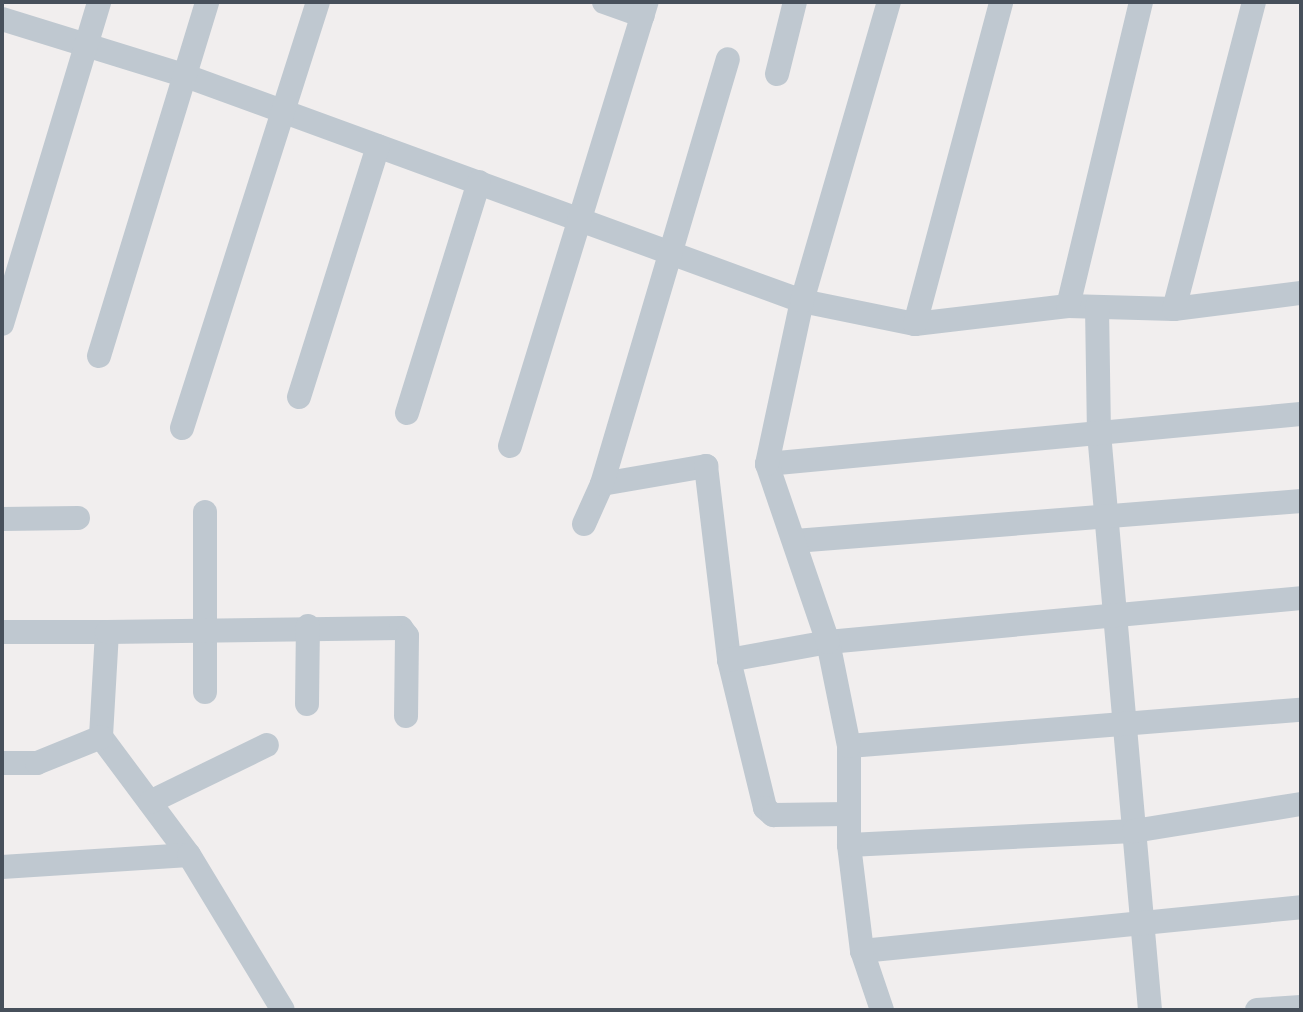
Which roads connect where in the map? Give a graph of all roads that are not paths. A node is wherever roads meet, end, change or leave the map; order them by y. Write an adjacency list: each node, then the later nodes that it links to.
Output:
1 (99, 2): 12 (street)
2 (207, 2): 15 (street)
3 (318, 2): 16 (street)
4 (604, 2): 10 (street)
5 (795, 2): 14 (street)
6 (889, 2): 22 (street)
7 (1001, 2): 27 (street)
8 (1141, 2): 23 (street)
9 (1254, 2): 25 (street)
10 (645, 9): 19 (street)
11 (2, 19): 12 (street)
12 (87, 44): 15 (street); 26 (street)
13 (728, 59): 20 (street)
14 (777, 74)
15 (186, 76): 16 (street); 28 (street)
16 (286, 113): 17 (street); 32 (street)
17 (378, 146): 18 (street); 29 (street)
18 (479, 182): 19 (street); 30 (street)
19 (579, 218): 20 (street); 34 (street)
20 (670, 250): 22 (street); 36 (street)
21 (1299, 286): 25 (street)
22 (802, 301): 27 (street); 35 (street)
23 (1068, 306): 24 (street); 27 (street)
24 (1097, 307): 25 (street); 33 (street)
25 (1174, 309)
26 (2, 324)
27 (915, 324)
28 (99, 356)
29 (299, 397)
30 (407, 413)
31 (1301, 414): 33 (street)
32 (182, 428)
33 (1099, 433): 35 (street); 39 (street)
34 (510, 446)
35 (767, 464): 43 (street)
36 (602, 484): 42 (street); 51 (street)
37 (1301, 501): 39 (street)
38 (205, 512): 47 (street)
39 (1106, 515): 43 (street); 45 (street)
40 (78, 518): 41 (street)
41 (2, 519)
42 (584, 524)
43 (795, 541): 50 (street)
44 (1301, 598): 45 (street)
45 (1114, 614): 50 (street); 56 (street)
46 (308, 626): 47 (street); 53 (street); 55 (street)
47 (205, 629): 49 (street); 52 (street)
48 (2, 632): 49 (street)
49 (107, 632): 57 (street)
50 (828, 642): 51 (street); 59 (street)
51 (729, 660): 63 (street)
52 (205, 692)
53 (307, 704)
54 (1301, 710): 56 (street)
55 (406, 716)
56 (1124, 722): 59 (street); 64 (street)
57 (101, 737): 60 (street); 61 (street)
58 (267, 745): 61 (street)
59 (849, 746): 63 (street)
60 (2, 763)
61 (150, 802): 66 (street)
62 (1301, 804): 64 (street)
63 (848, 814): 65 (street)
64 (1134, 831): 65 (street); 69 (street)
65 (849, 845): 70 (street)
66 (189, 855): 67 (street); 72 (street)
67 (2, 867)
68 (1301, 907): 69 (street)
69 (1141, 925): 70 (street); 74 (street)
70 (862, 951): 73 (street)
71 (1301, 1007): 75 (street)
72 (283, 1010)
73 (882, 1010)
74 (1150, 1010)
75 (1257, 1010)

